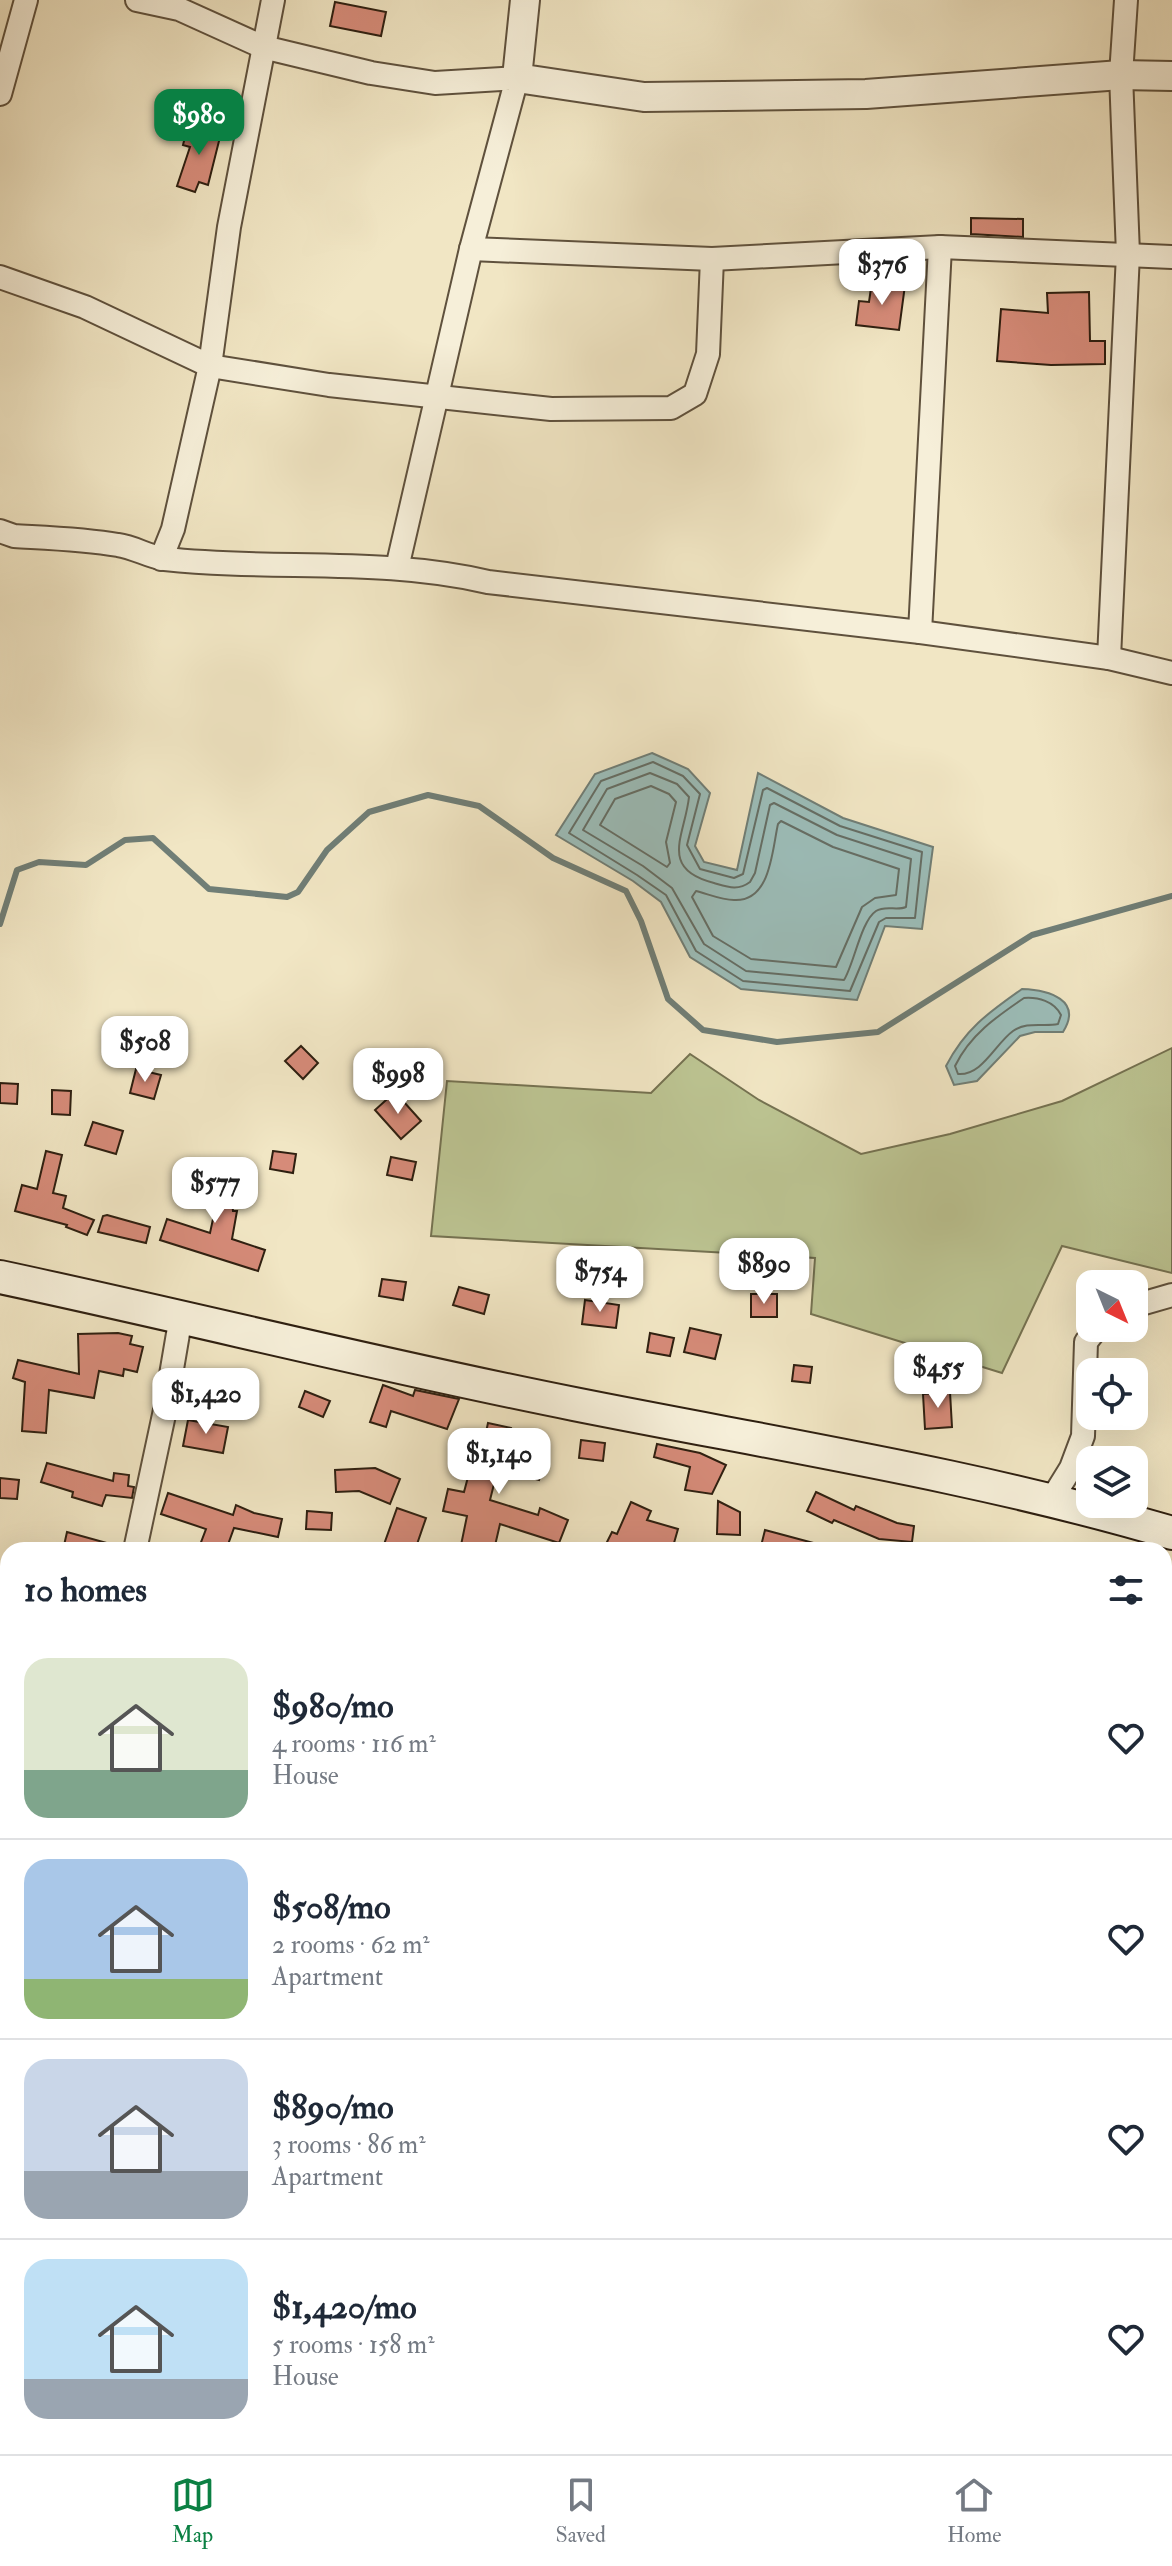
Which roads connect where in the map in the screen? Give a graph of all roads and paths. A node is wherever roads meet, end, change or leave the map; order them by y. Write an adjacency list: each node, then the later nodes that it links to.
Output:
1 (26, 0): 10 (street)
2 (137, 0): 6 (street)
3 (273, 0): 6 (street)
4 (525, 0): 9 (street)
5 (1126, 0): 7 (street)
6 (263, 47): 9 (street); 17 (street)
7 (1121, 75): 8 (street); 9 (street); 13 (street)
8 (1172, 76)
9 (517, 78): 12 (street)
10 (0, 94)
11 (940, 247): 13 (street); 15 (street); 22 (street)
12 (471, 249): 15 (street); 18 (street)
13 (1128, 254): 14 (street); 23 (street)
14 (1172, 257)
15 (712, 259): 18 (street)
16 (0, 277): 17 (street)
17 (210, 366): 18 (street); 20 (street)
18 (436, 396): 21 (street)
19 (0, 531): 20 (street)
20 (161, 559): 21 (street)
21 (397, 568): 22 (street)
22 (920, 632): 23 (street)
23 (1109, 658): 24 (street)
24 (1172, 673)
25 (0, 1277): 28 (main road)
26 (1172, 1295): 27 (street)
27 (1148, 1302)
28 (181, 1316): 30 (main road); 32 (street)
29 (1086, 1342): 30 (street)
30 (1050, 1502): 31 (main road)
31 (1172, 1533)
32 (137, 1542)

